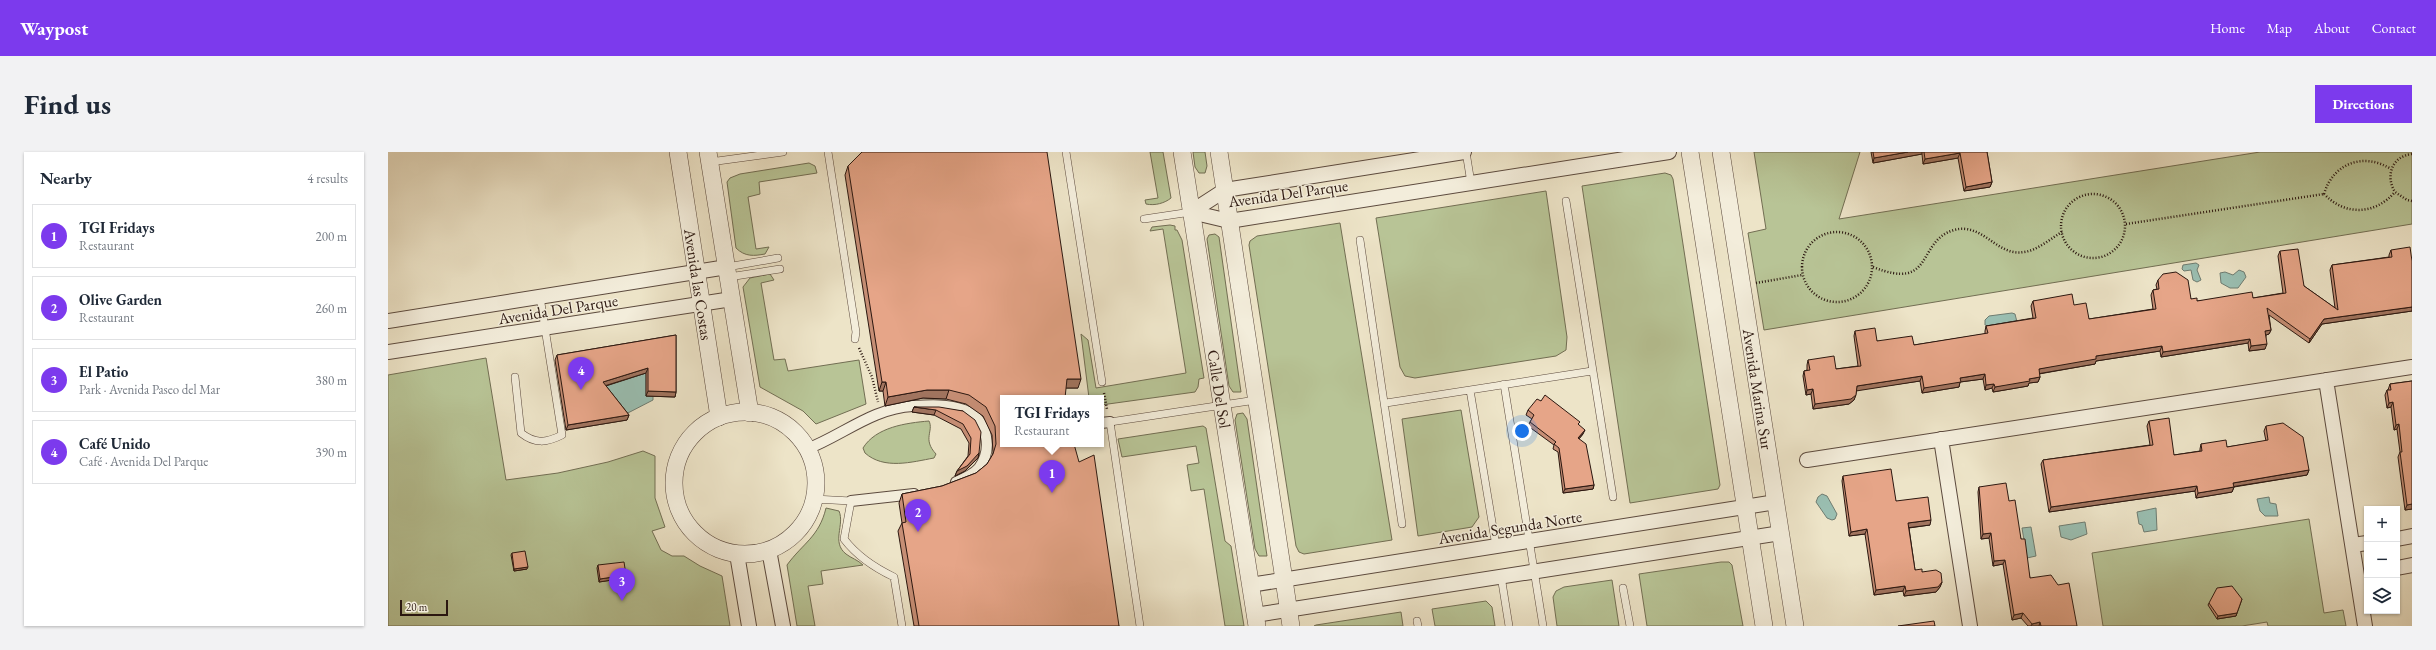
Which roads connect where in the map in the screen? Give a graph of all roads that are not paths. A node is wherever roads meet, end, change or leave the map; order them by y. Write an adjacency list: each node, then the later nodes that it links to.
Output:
1 (678, 152): 23 (street, Avenida las Costas)
2 (784, 152): 12 (lane)
3 (828, 152): 29 (lane)
4 (1066, 152): 35 (lane)
5 (1182, 152): 16 (street, Calle Del Sol)
6 (1219, 152): 14 (street)
7 (1465, 152): 11 (street, Avenida Del Parque); 13 (lane)
8 (1669, 152): 13 (street, Avenida Del Parque)
9 (1690, 152): 53 (street, Avenida Marina Sur)
10 (1721, 152): 52 (street, Avenida Marina Sur)
11 (1436, 154): 14 (street, Avenida Del Parque)
12 (709, 157): 22 (street, Avenida las Costas)
13 (1471, 183): 18 (street, Avenida Del Parque)
14 (1225, 190): 16 (street, Avenida Del Parque); 18 (street)
15 (1566, 201): 32 (lane)
16 (1191, 212): 17 (lane); 18 (street, Avenida Del Parque); 40 (street, Calle Del Sol)
17 (1144, 219)
18 (1229, 221): 38 (street)
19 (1360, 240): 39 (lane)
20 (778, 258): 22 (lane)
21 (780, 269): 22 (lane)
22 (728, 272): 23 (street, Avenida Del Parque); 25 (street, Avenida las Costas)
23 (696, 273): 24 (street, Avenida Del Parque); 26 (street, Avenida las Costas)
24 (540, 297): 27 (street, Avenida Del Parque); 28 (lane)
25 (732, 299): 26 (street, Avenida Del Parque); 41 (street, Avenida las Costas)
26 (701, 304): 28 (street, Avenida Del Parque); 42 (street, Avenida las Costas)
27 (388, 321)
28 (546, 328): 30 (street, Avenida Del Parque); 33 (lane)
29 (855, 339)
30 (388, 352)
31 (2412, 367): 34 (street)
32 (1592, 371): 36 (lane); 49 (lane)
33 (515, 377)
34 (2326, 380): 44 (street); 60 (street)
35 (1102, 382)
36 (1504, 384): 37 (lane); 59 (lane)
37 (1470, 390): 39 (lane); 61 (lane)
38 (1256, 400): 40 (lane); 69 (street)
39 (1386, 403): 54 (lane)
40 (1222, 405): 43 (lane); 70 (street, Calle Del Sol)
41 (750, 413): 42 (street); 45 (street)
42 (719, 417): 63 (street)
43 (1106, 422): 77 (lane)
44 (1941, 439): 46 (street); 83 (street)
45 (807, 449): 47 (street); 50 (street)
46 (1807, 460)
47 (946, 486)
48 (925, 492): 51 (street)
49 (1613, 497)
50 (814, 499): 51 (lane); 62 (street)
51 (851, 501): 76 (lane)
52 (1776, 502): 53 (street, Avenida Segunda Norte); 55 (street, Avenida Marina Sur)
53 (1745, 507): 57 (street, Avenida Marina Sur); 59 (street, Avenida Segunda Norte)
54 (1402, 524)
55 (1781, 533): 57 (street); 82 (street, Avenida Marina Sur)
56 (2412, 536): 58 (street)
57 (1750, 538): 66 (street); 81 (street, Avenida Marina Sur)
58 (2400, 538)
59 (1529, 541): 61 (street, Avenida Segunda Norte); 66 (lane)
60 (2360, 544): 67 (street)
61 (1496, 546): 69 (street, Avenida Segunda Norte)
62 (769, 550): 63 (street); 75 (street)
63 (737, 554): 74 (street)
64 (2412, 565): 65 (street)
65 (2400, 567)
66 (1535, 571): 68 (street); 79 (lane)
67 (2362, 573): 84 (street)
68 (1501, 576): 72 (street); 78 (lane)
69 (1284, 579): 70 (street, Avenida Segunda Norte); 72 (street)
70 (1250, 585): 73 (street, Calle Del Sol)
71 (1623, 588): 80 (lane)
72 (1290, 618): 73 (street)
73 (1256, 621)
74 (748, 626)
75 (783, 626)
76 (902, 626)
77 (1140, 626)
78 (1509, 626)
79 (1543, 626)
80 (1630, 626)
81 (1764, 626)
82 (1795, 626)
83 (1970, 626)
84 (2365, 626)

